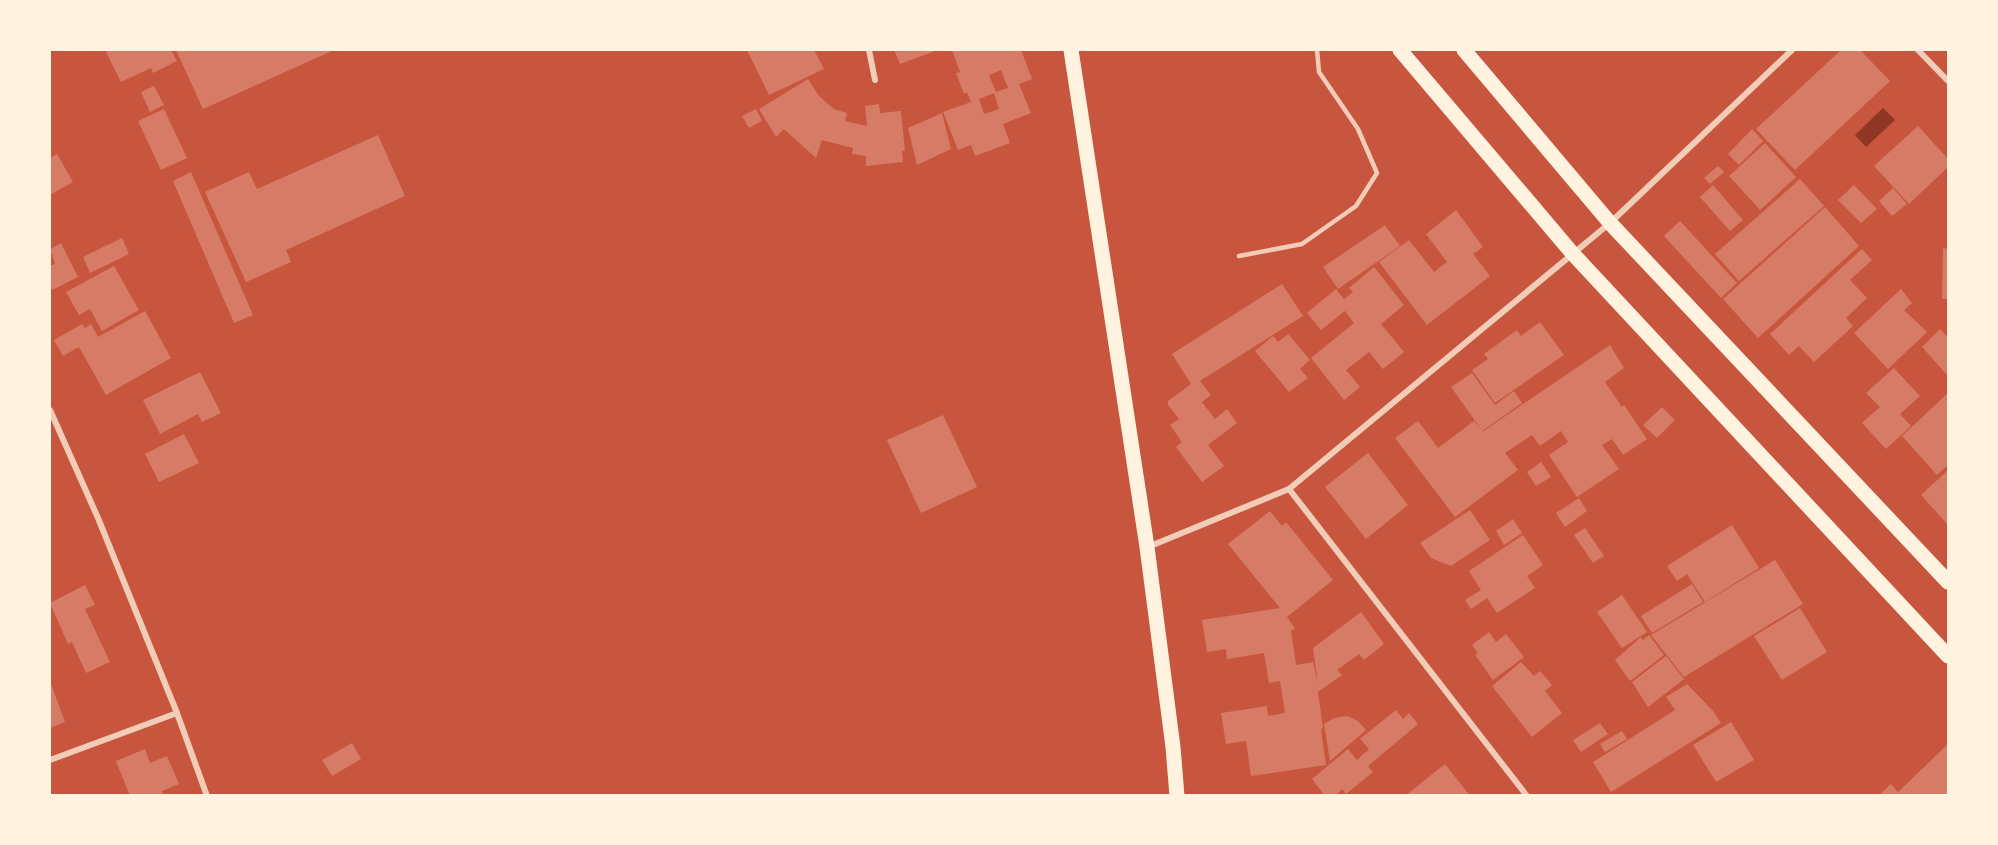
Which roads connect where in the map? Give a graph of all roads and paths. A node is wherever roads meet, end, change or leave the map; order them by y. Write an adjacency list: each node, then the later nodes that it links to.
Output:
1 (870, 50): 8 (street)
2 (1071, 50): 15 (main road)
3 (1317, 50): 12 (lane)
4 (1400, 50): 11 (main road)
5 (1464, 50): 10 (main road)
6 (1792, 50): 10 (street)
7 (1918, 50): 9 (street)
8 (875, 80)
9 (1948, 81)
10 (1610, 223): 11 (street); 16 (main road)
11 (1573, 254): 14 (street); 17 (main road)
12 (1239, 256)
13 (50, 410): 18 (street)
14 (1289, 489): 15 (street); 24 (street)
15 (1147, 547): 19 (main road)
16 (1948, 582)
17 (1948, 656)
18 (177, 713): 20 (street); 21 (street)
19 (1173, 747): 22 (main road); 23 (main road)
20 (50, 760)
21 (207, 795)
22 (1177, 795)
23 (1184, 795)
24 (1527, 795)

